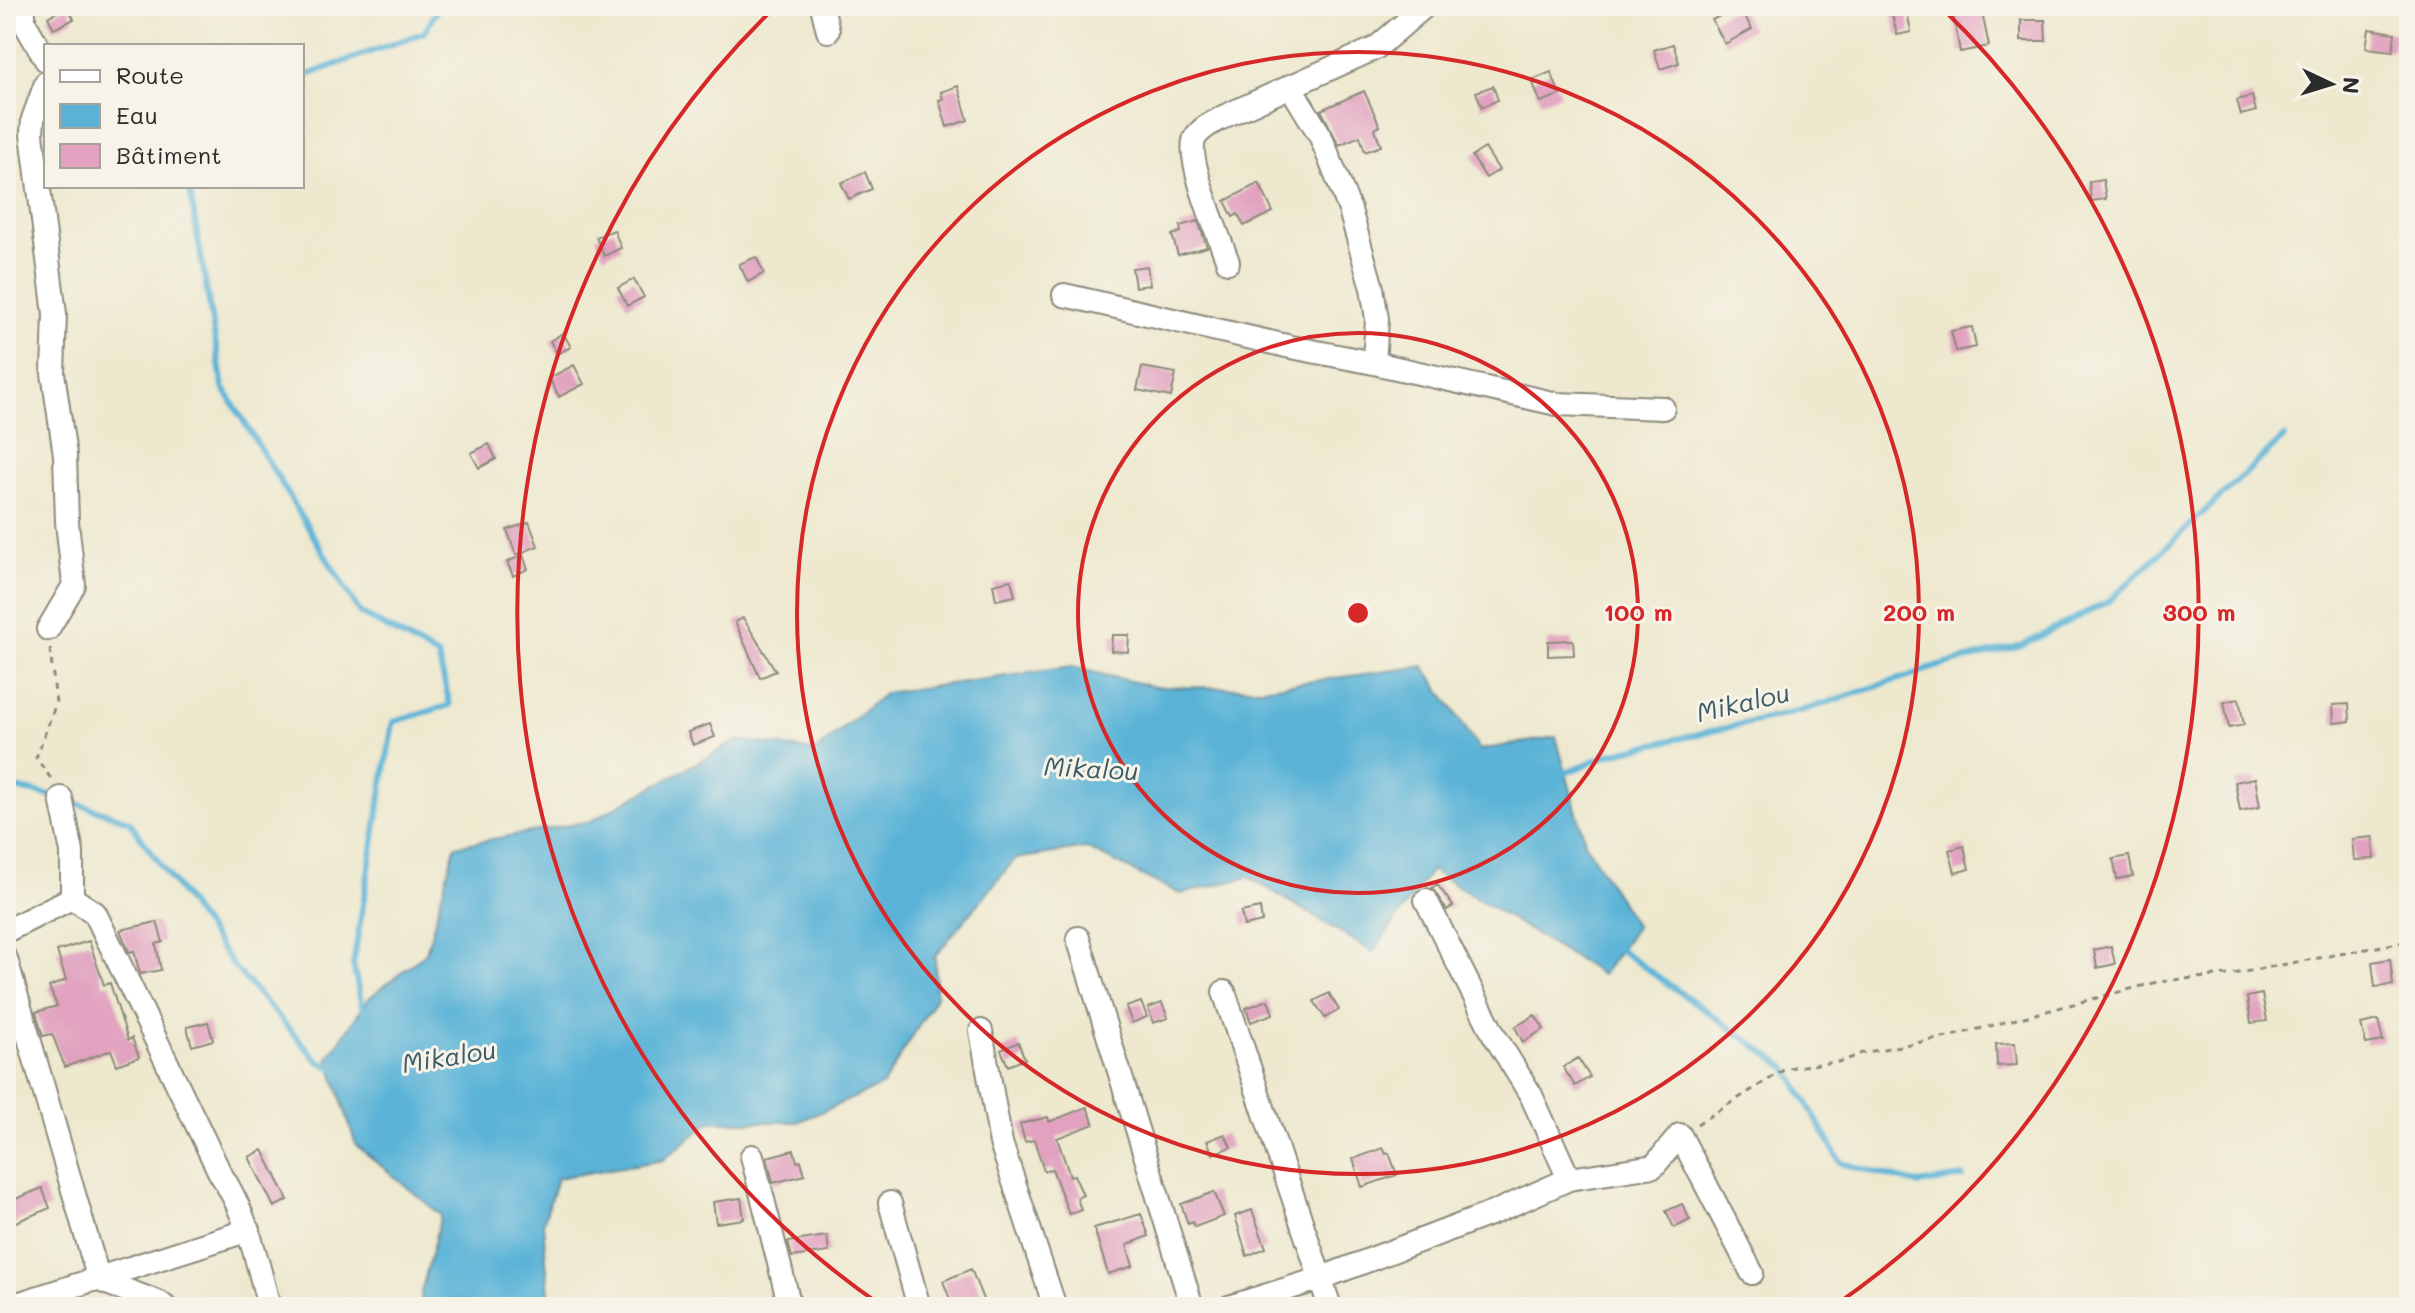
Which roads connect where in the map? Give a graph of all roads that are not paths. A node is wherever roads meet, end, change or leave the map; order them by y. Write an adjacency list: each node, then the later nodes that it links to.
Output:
1 (24, 6): 5 (street)
2 (822, 6): 4 (street)
3 (1425, 6): 6 (street)
4 (828, 31)
5 (44, 57)
6 (1290, 86): 8 (street); 10 (street)
7 (44, 89): 12 (street)
8 (1228, 262)
9 (1064, 295): 10 (street)
10 (1374, 363): 11 (street)
11 (1663, 408)
12 (48, 629)
13 (61, 798): 14 (street)
14 (72, 898): 16 (street); 24 (street)
15 (1426, 900): 22 (street)
16 (6, 931)
17 (1078, 938): 34 (street)
18 (6, 959): 27 (street)
19 (1224, 992): 26 (street)
20 (981, 1031): 33 (street)
21 (752, 1156): 31 (street)
22 (1569, 1179): 25 (street); 26 (street)
23 (890, 1203): 32 (street)
24 (249, 1230): 27 (street); 30 (street)
25 (1752, 1273)
26 (1319, 1279): 35 (street); 36 (street)
27 (99, 1280): 28 (street); 29 (street)
28 (8, 1307)
29 (165, 1307)
30 (269, 1307)
31 (790, 1307)
32 (919, 1307)
33 (1055, 1307)
34 (1192, 1307)
35 (1229, 1307)
36 (1330, 1307)

